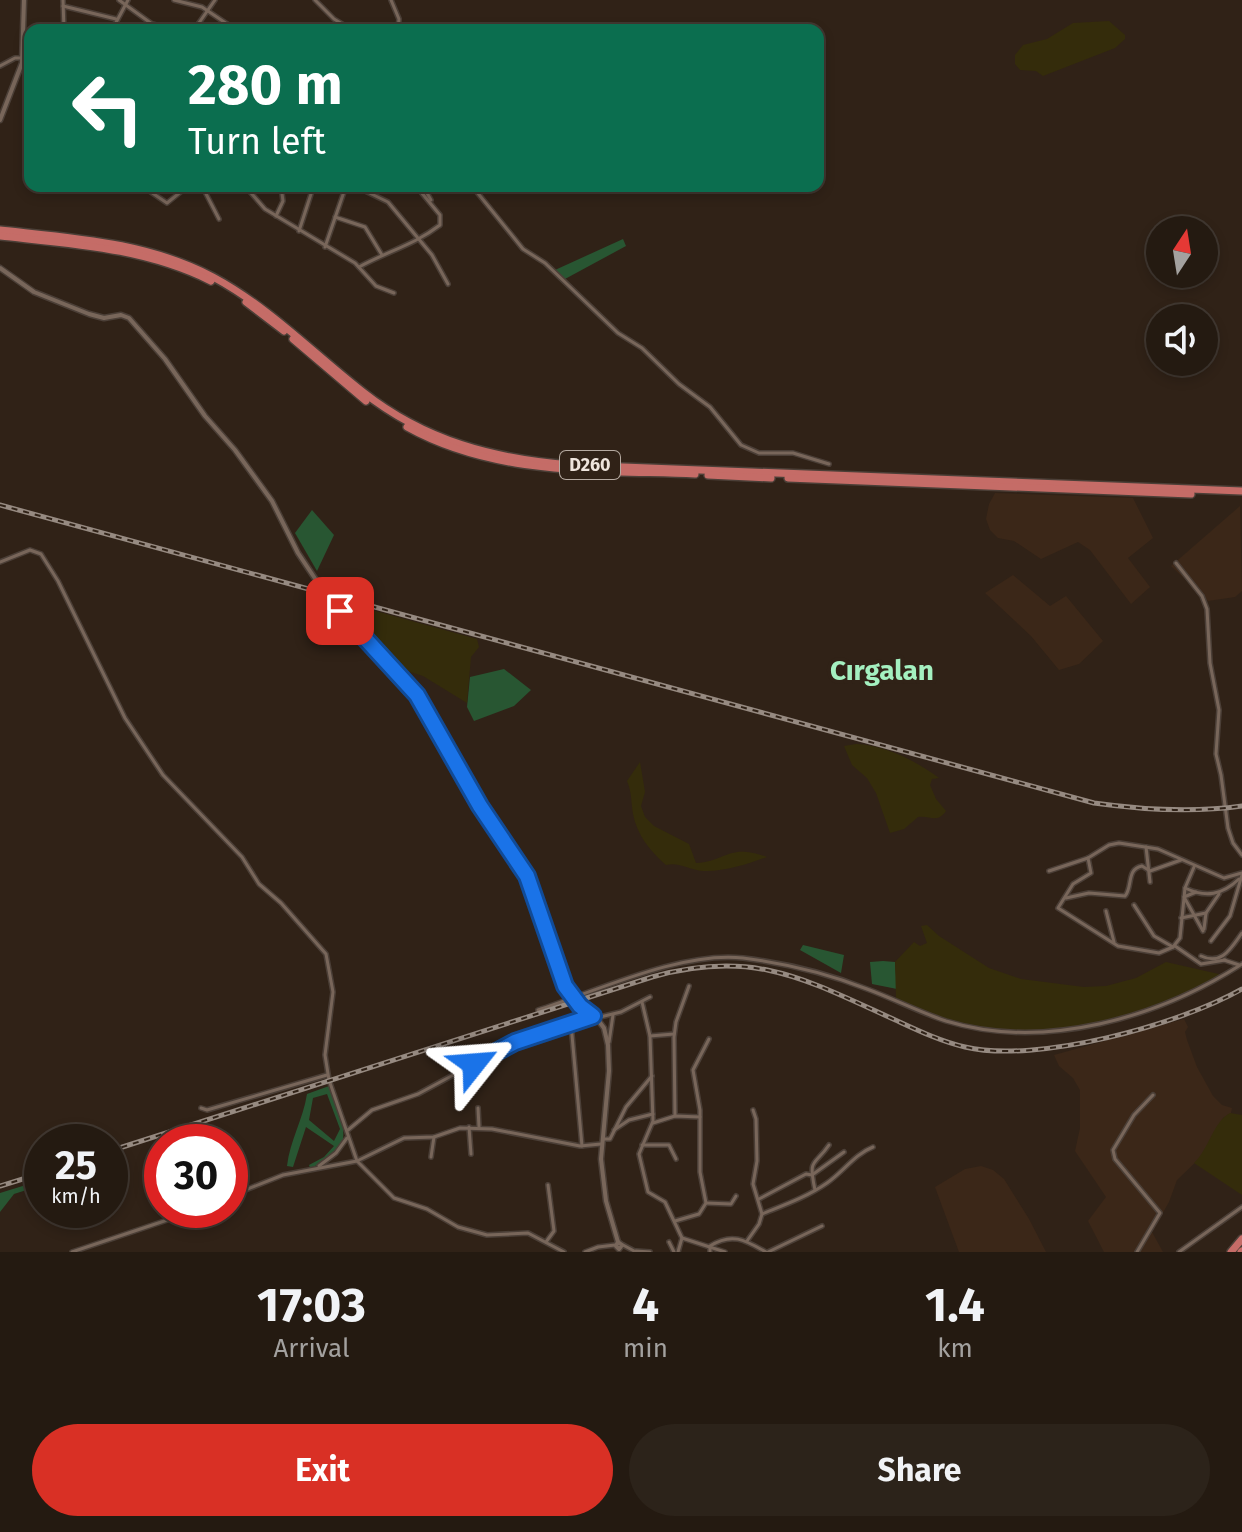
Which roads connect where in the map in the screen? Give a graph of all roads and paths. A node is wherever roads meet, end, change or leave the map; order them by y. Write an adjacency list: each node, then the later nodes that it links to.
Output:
1 (24, 0): 18 (street)
2 (119, 0): 7 (street)
3 (174, 0): 9 (street)
4 (215, 0): 9 (street)
5 (315, 0): 16 (street)
6 (391, 0): 17 (street)
7 (126, 2): 10 (street); 13 (street)
8 (63, 3): 10 (street); 11 (street)
9 (208, 11): 14 (street); 15 (street)
10 (116, 19): 12 (street)
11 (64, 24)
12 (114, 24)
13 (152, 24)
14 (198, 24)
15 (227, 24)
16 (342, 24)
17 (399, 24)
18 (23, 56): 19 (street); 20 (street)
19 (0, 66)
20 (0, 120)
21 (151, 192): 22 (street)
22 (181, 192)
23 (205, 192): 35 (street)
24 (250, 192): 33 (street)
25 (282, 192): 33 (street)
26 (311, 192): 36 (street)
27 (344, 192): 34 (street)
28 (367, 192): 38 (street)
29 (421, 192): 32 (street)
30 (426, 192): 32 (street)
31 (477, 192): 45 (street)
32 (431, 204): 38 (street)
33 (276, 216): 36 (street)
34 (335, 217): 39 (street); 40 (street)
35 (219, 219)
36 (299, 231): 39 (street)
37 (0, 233): 46 (highway, D260)
38 (420, 240): 40 (street); 43 (street)
39 (325, 247): 41 (street)
40 (382, 255): 41 (street)
41 (359, 267): 44 (street)
42 (0, 268): 49 (street)
43 (448, 284)
44 (394, 293)
45 (829, 464)
46 (1242, 493)
47 (0, 562): 89 (street)
48 (1176, 563): 52 (street)
49 (316, 580)
50 (332, 600): 79 (street)
51 (1146, 847): 53 (street); 54 (street); 57 (street)
52 (1242, 855)
53 (1088, 858): 56 (street); 64 (street)
54 (1181, 860): 55 (street); 57 (street)
55 (1194, 867): 58 (street); 60 (street)
56 (1049, 871)
57 (1150, 871): 59 (street); 64 (street)
58 (1241, 876): 62 (street); 71 (street)
59 (1150, 882)
60 (1185, 888): 61 (street); 63 (street)
61 (1196, 892): 62 (street); 63 (street)
62 (1220, 893): 67 (street)
63 (1184, 897): 68 (street); 69 (street)
64 (1066, 898): 72 (street)
65 (1134, 905): 73 (street)
66 (1106, 911): 72 (street)
67 (1206, 913): 68 (street); 68 (street)
68 (1192, 914): 69 (street)
69 (1181, 918): 73 (street)
70 (1242, 933): 75 (street)
71 (1211, 941)
72 (1114, 944): 73 (street)
73 (1174, 947): 75 (street)
74 (1201, 956): 75 (street)
75 (1223, 959): 76 (street)
76 (1241, 965): 79 (street)
77 (689, 986): 85 (street)
78 (650, 997): 80 (street)
79 (576, 999): 81 (street); 83 (street)
80 (642, 1002): 82 (street); 86 (street)
81 (538, 1010)
82 (613, 1015): 83 (street); 88 (street)
83 (594, 1017): 84 (street); 88 (street)
84 (571, 1024): 102 (street); 107 (street)
85 (674, 1034): 86 (street); 96 (street)
86 (650, 1036): 90 (street)
87 (709, 1039): 97 (street)
88 (608, 1045): 104 (street)
89 (328, 1075): 92 (street); 102 (street)
90 (652, 1076): 95 (street); 101 (street)
91 (1153, 1095): 143 (street)
92 (201, 1108)
93 (478, 1108): 100 (street)
94 (753, 1110): 120 (street)
95 (653, 1114): 98 (street); 101 (street)
96 (675, 1116): 97 (street); 98 (street)
97 (700, 1117): 121 (street)
98 (653, 1123): 105 (street)
99 (469, 1127): 100 (street); 103 (street); 110 (street)
100 (479, 1127): 107 (street)
101 (614, 1130): 104 (street)
102 (348, 1134): 113 (street); 114 (street)
103 (434, 1137): 111 (street); 113 (street)
104 (601, 1142): 107 (street); 133 (street)
105 (642, 1145): 112 (street); 124 (street)
106 (829, 1145): 115 (street)
107 (582, 1146)
108 (873, 1147): 118 (street)
109 (844, 1152): 115 (street)
110 (471, 1154)
111 (431, 1157)
112 (676, 1159)
113 (357, 1161): 114 (street); 130 (street)
114 (316, 1168): 117 (street)
115 (812, 1175): 118 (street); 120 (street)
116 (548, 1185): 130 (street)
117 (248, 1189)
118 (815, 1191): 123 (street)
119 (736, 1196): 121 (street)
120 (759, 1199): 123 (street)
121 (706, 1203): 124 (street)
122 (1242, 1207): 144 (street)
123 (762, 1214): 129 (street)
124 (675, 1221): 127 (street)
125 (822, 1226): 142 (street)
126 (144, 1228): 135 (street)
127 (682, 1238): 132 (street); 139 (street)
128 (1242, 1239): 145 (highway)
129 (747, 1241): 132 (street); 142 (street)
130 (546, 1242): 136 (street)
131 (669, 1242): 139 (street)
132 (710, 1246): 140 (street); 141 (street)
133 (619, 1247): 134 (street); 137 (street)
134 (636, 1251): 138 (street)
135 (72, 1252)
136 (564, 1252)
137 (585, 1252)
138 (650, 1252)
139 (676, 1252)
140 (710, 1252)
141 (725, 1252)
142 (767, 1252)
143 (1137, 1252)
144 (1179, 1252)
145 (1231, 1252)

